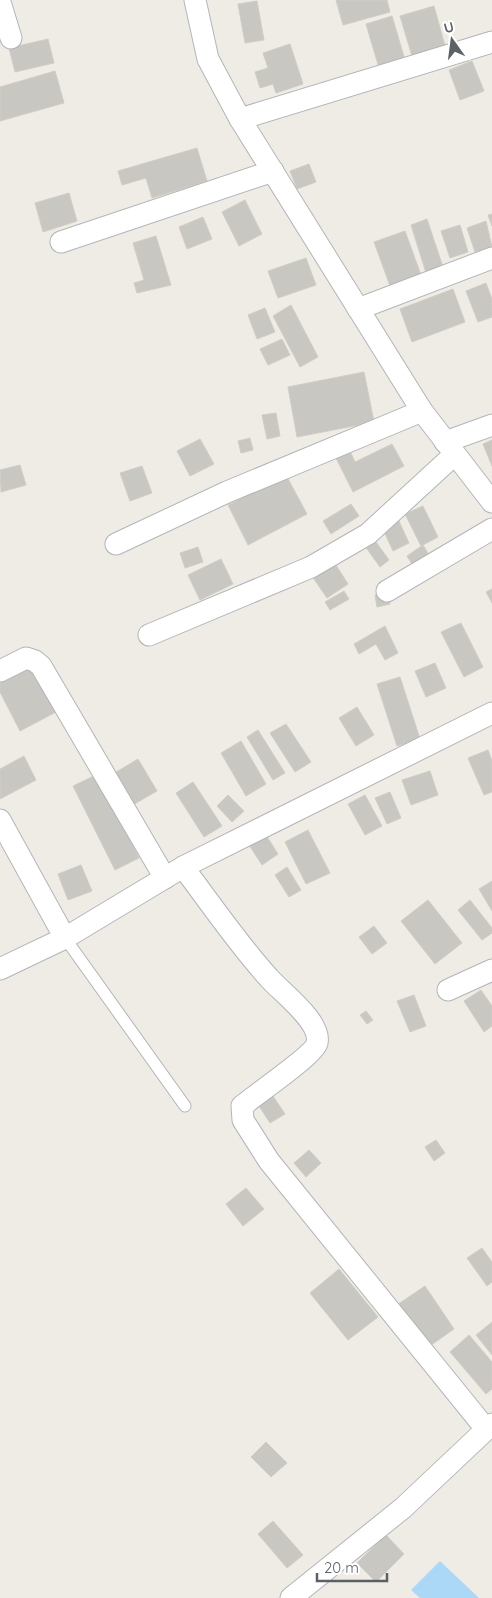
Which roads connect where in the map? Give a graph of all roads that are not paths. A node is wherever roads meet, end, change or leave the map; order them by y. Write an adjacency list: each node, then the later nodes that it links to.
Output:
1 (195, 0): 5 (street)
2 (0, 6): 3 (street)
3 (11, 38)
4 (492, 42): 5 (street)
5 (240, 119): 6 (street)
6 (273, 171): 7 (street); 9 (street)
7 (62, 242)
8 (492, 258): 9 (street)
9 (358, 309): 10 (street)
10 (422, 410): 12 (street); 15 (street)
11 (492, 424): 12 (street)
12 (450, 449): 13 (street); 17 (street)
13 (492, 502)
14 (492, 529): 16 (street)
15 (116, 544)
16 (387, 591)
17 (149, 636)
18 (0, 671): 21 (street)
19 (492, 713): 21 (street)
20 (0, 820): 22 (street)
21 (174, 873): 22 (street); 27 (street)
22 (65, 938): 23 (street); 26 (lane)
23 (0, 970)
24 (492, 970): 25 (street)
25 (448, 990)
26 (186, 1106)
27 (489, 1426): 28 (street)
28 (292, 1598)

